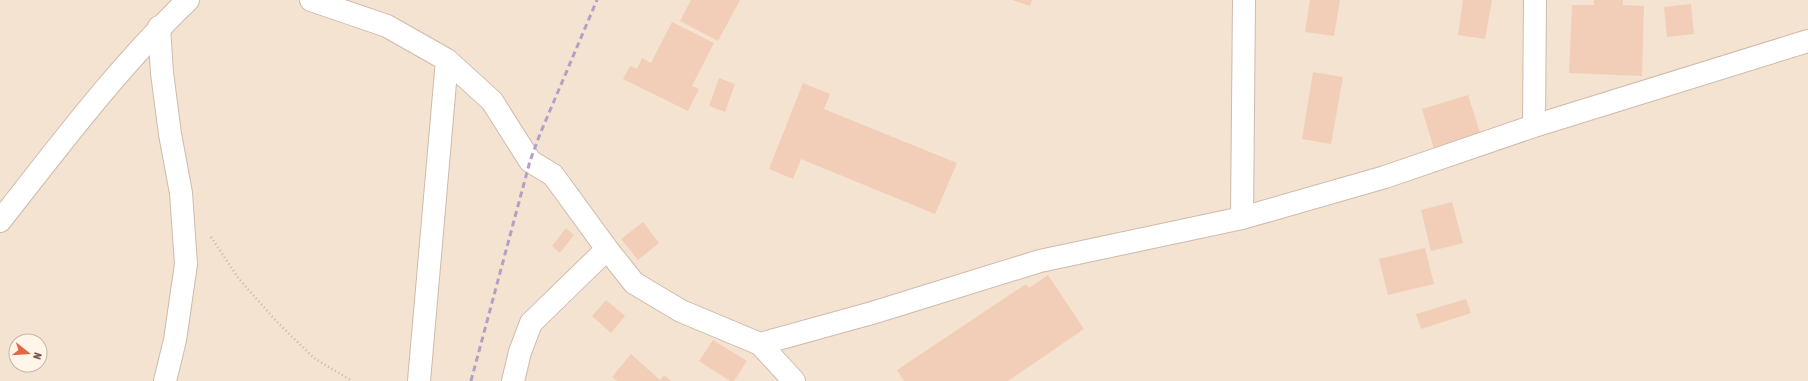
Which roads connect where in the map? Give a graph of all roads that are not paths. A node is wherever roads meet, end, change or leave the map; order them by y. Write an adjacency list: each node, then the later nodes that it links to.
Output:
1 (188, 0): 5 (street)
2 (311, 0): 7 (street)
3 (1244, 0): 9 (street)
4 (1535, 0): 8 (street)
5 (159, 27): 10 (street); 13 (street)
6 (1808, 41): 8 (street)
7 (447, 60): 11 (street); 14 (street)
8 (1534, 126): 9 (street)
9 (1242, 218): 12 (street)
10 (0, 221)
11 (606, 249): 12 (street); 15 (street)
12 (760, 344): 16 (street)
13 (165, 381)
14 (419, 381)
15 (513, 381)
16 (794, 381)

